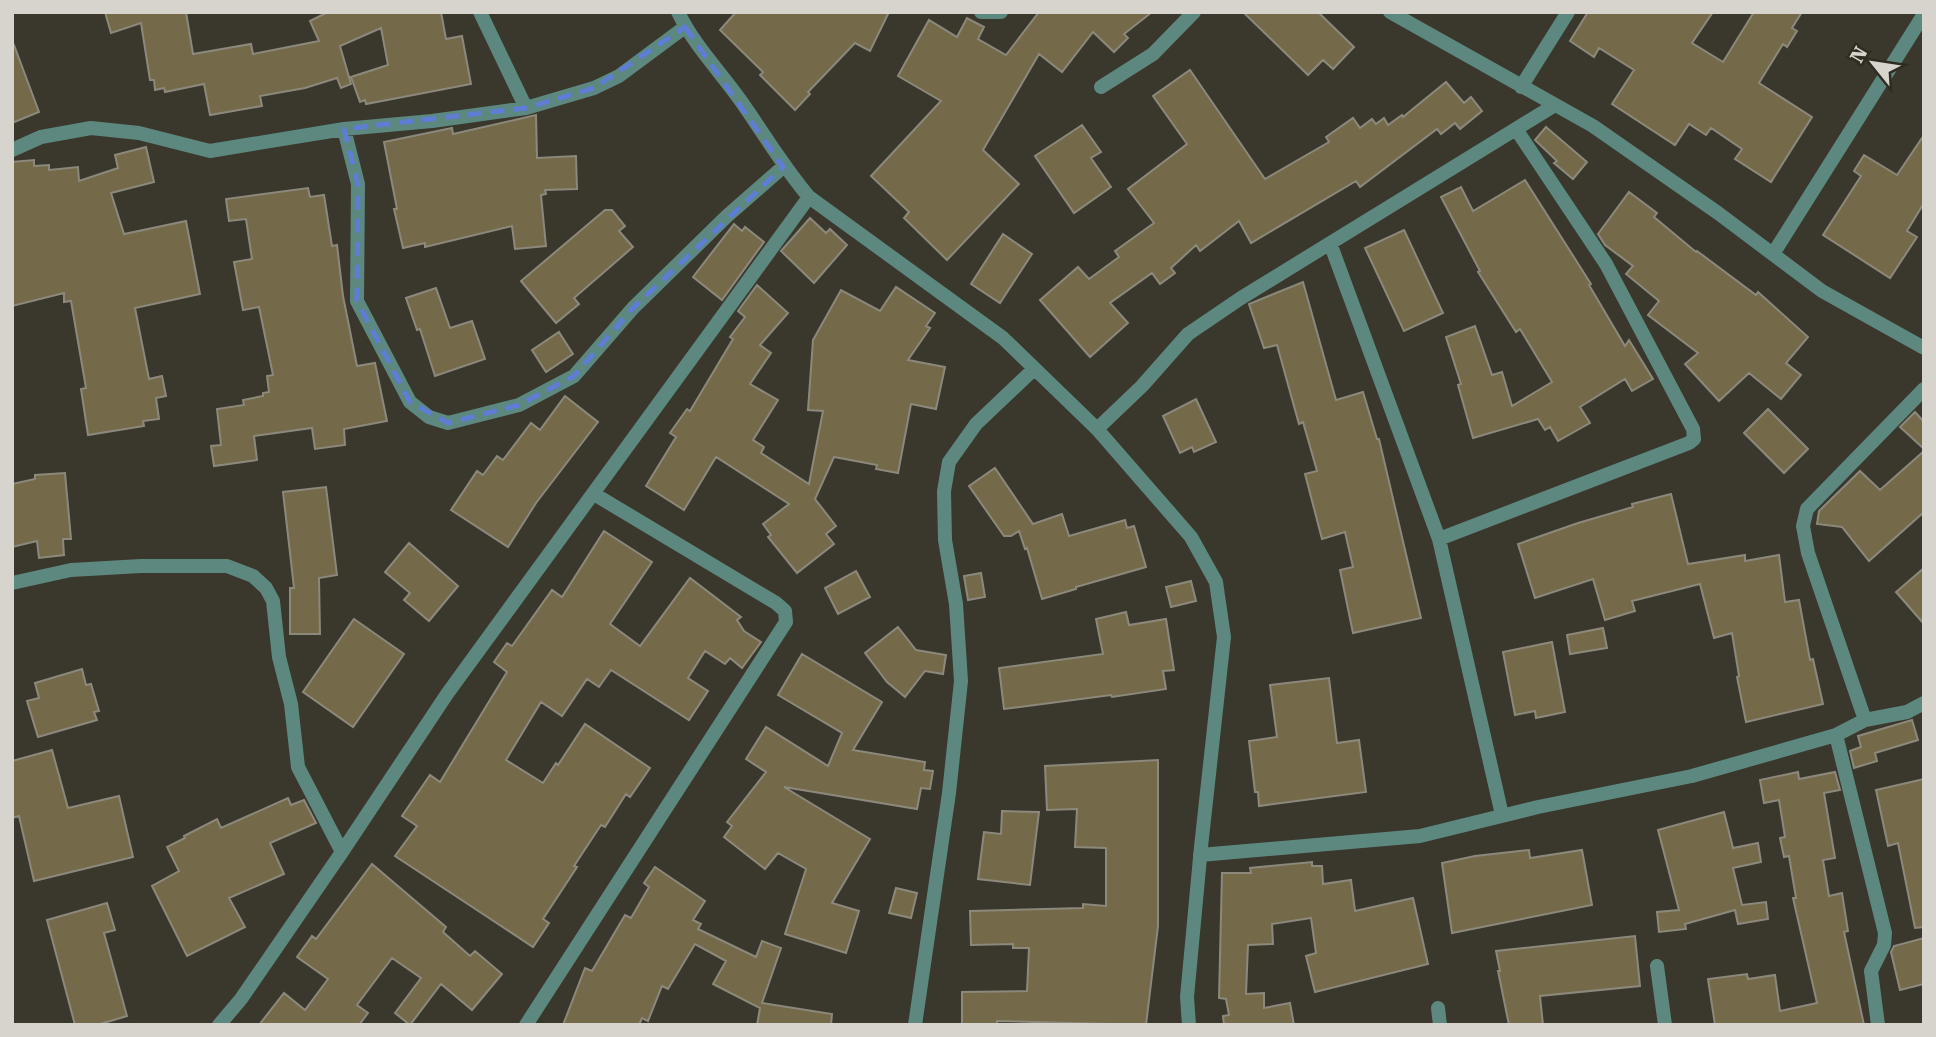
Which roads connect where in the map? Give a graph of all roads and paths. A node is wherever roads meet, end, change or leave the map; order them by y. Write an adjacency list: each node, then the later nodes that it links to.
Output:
1 (480, 12): 13 (street)
2 (678, 12): 9 (street)
3 (981, 12): 4 (street)
4 (1001, 12)
5 (1194, 12): 10 (street)
6 (1390, 12): 11 (street)
7 (1568, 12): 11 (street)
8 (1924, 14): 20 (street)
9 (685, 27): 13 (street); 17 (street)
10 (1101, 87)
11 (1521, 87): 12 (street)
12 (1555, 105): 15 (street); 20 (street)
13 (526, 108): 14 (street)
14 (344, 129): 16 (street); 17 (street)
15 (1516, 130): 19 (street); 26 (street)
16 (12, 150)
17 (783, 167): 18 (street)
18 (809, 197): 22 (street); 25 (street)
19 (1330, 243): 24 (street); 26 (street)
20 (1773, 254): 21 (street)
21 (1924, 348)
22 (1034, 369): 24 (street); 38 (street)
23 (1924, 389): 29 (street)
24 (1097, 429): 33 (street)
25 (594, 494): 32 (street); 37 (street)
26 (1439, 539): 31 (street)
27 (12, 583): 32 (street)
28 (1924, 703): 29 (street)
29 (1866, 720): 30 (street)
30 (1836, 735): 31 (street); 42 (street)
31 (1502, 815): 33 (street)
32 (342, 852): 36 (street)
33 (1200, 855): 39 (street)
34 (1657, 966): 41 (street)
35 (1438, 1008): 40 (street)
36 (219, 1025)
37 (526, 1025)
38 (915, 1025)
39 (1189, 1025)
40 (1440, 1025)
41 (1665, 1025)
42 (1878, 1025)

